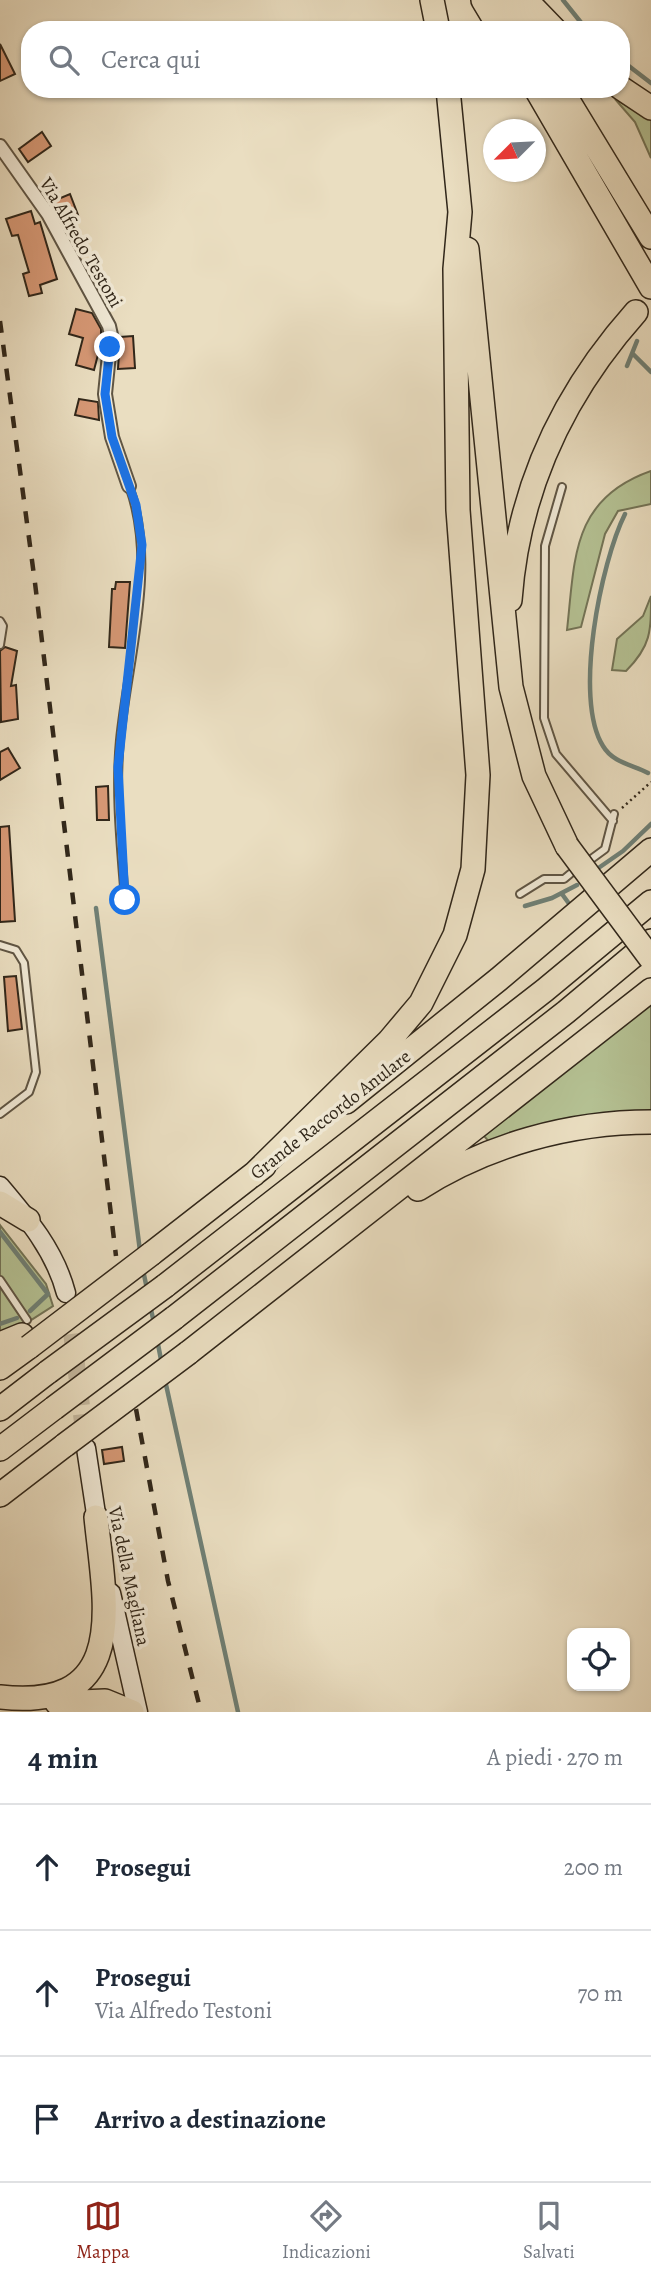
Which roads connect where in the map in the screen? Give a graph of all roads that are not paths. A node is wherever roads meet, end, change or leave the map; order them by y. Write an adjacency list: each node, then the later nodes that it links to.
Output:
1 (526, 0): 5 (highway)
2 (491, 1): 3 (highway); 4 (highway)
3 (497, 21)
4 (514, 21)
5 (546, 21)
6 (630, 94): 10 (highway)
7 (449, 98): 12 (highway)
8 (541, 98): 14 (highway)
9 (566, 98): 13 (highway)
10 (651, 108)
11 (0, 146): 16 (street, Via Alfredo Testoni)
12 (460, 212): 20 (highway); 33 (highway)
13 (651, 237)
14 (651, 287)
15 (636, 312): 20 (highway)
16 (129, 486): 25 (lane)
17 (562, 487): 22 (lane)
18 (0, 621): 19 (lane)
19 (0, 645)
20 (511, 687): 29 (highway, bridge)
21 (651, 850): 33 (highway, Grande Raccordo Anulare)
22 (590, 860)
23 (570, 874): 24 (lane)
24 (520, 894)
25 (125, 900)
26 (651, 902): 43 (highway, Grande Raccordo Anulare, bridge)
27 (651, 941): 45 (highway, bridge)
28 (0, 945): 31 (lane)
29 (651, 959)
30 (651, 990): 39 (highway)
31 (0, 1114)
32 (651, 1122): 39 (highway)
33 (253, 1175): 40 (highway, Grande Raccordo Anulare, bridge)
34 (0, 1186): 36 (main road)
35 (0, 1203): 36 (highway)
36 (28, 1220): 38 (main road)
37 (0, 1280): 40 (lane)
38 (66, 1293)
39 (226, 1324): 44 (highway, bridge)
40 (26, 1334): 41 (highway); 42 (highway)
41 (0, 1344)
42 (0, 1368)
43 (0, 1409)
44 (76, 1446): 46 (highway); 49 (main road, Via della Magliana)
45 (0, 1449)
46 (37, 1467): 47 (highway); 48 (highway)
47 (0, 1495)
48 (0, 1500)
49 (96, 1517): 51 (highway); 53 (main road, Via della Magliana)
50 (0, 1698): 51 (highway)
51 (32, 1702): 52 (highway)
52 (132, 1712)
53 (138, 1712)

